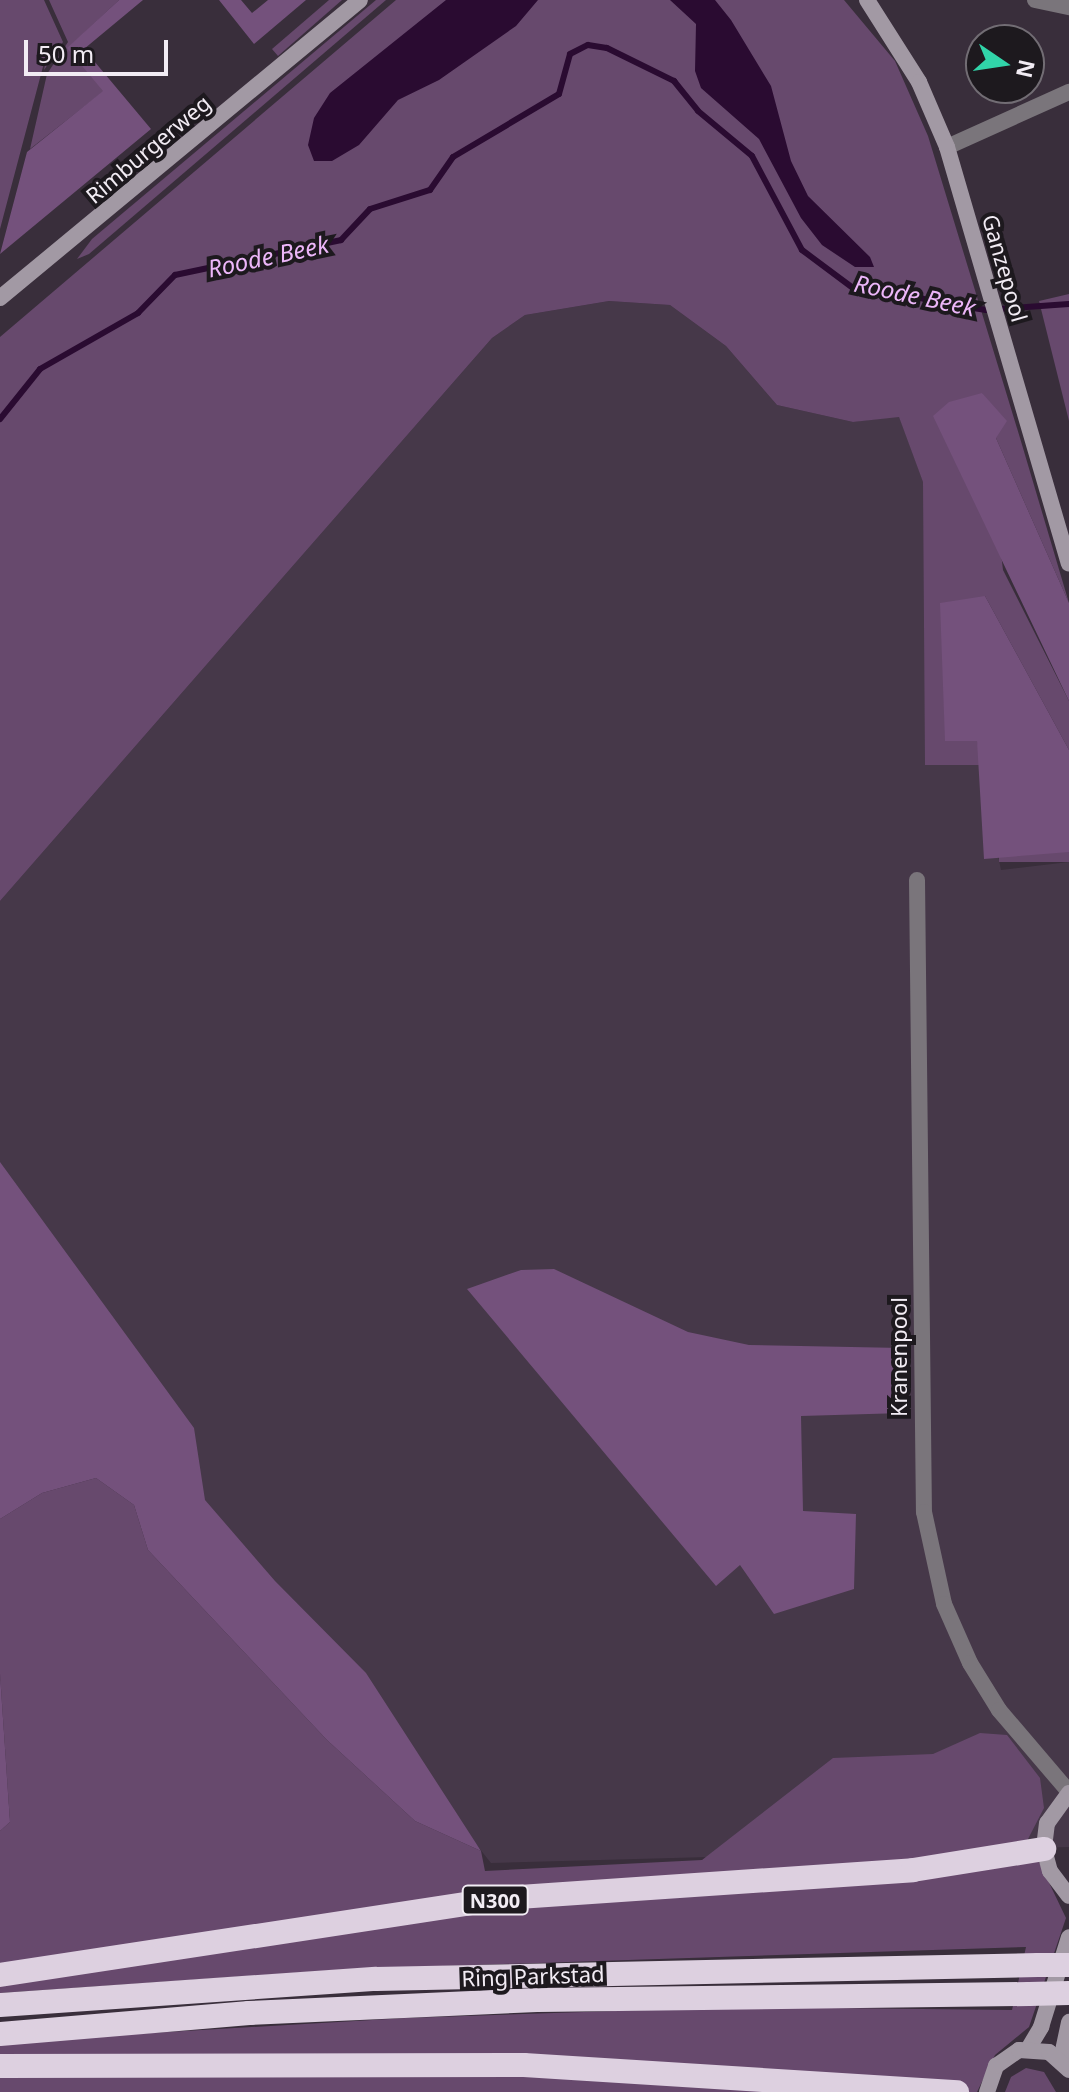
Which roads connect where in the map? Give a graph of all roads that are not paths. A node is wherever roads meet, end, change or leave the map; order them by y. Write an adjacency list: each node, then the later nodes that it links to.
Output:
1 (360, 0): 7 (main road, Rimburgerweg)
2 (867, 0): 6 (main road, Ganzepool)
3 (1035, 0): 4 (street)
4 (1069, 7)
5 (1069, 92): 6 (street)
6 (947, 147): 8 (main road, Ganzepool)
7 (0, 298)
8 (1069, 563)
9 (917, 880): 10 (street, Kranenpool)
10 (1069, 1792): 11 (main road)
11 (1044, 1849): 12 (main road); 15 (highway, N300)
12 (1069, 1896)
13 (1069, 1937): 20 (main road)
14 (1069, 1965): 17 (highway, Ring Parkstad, bridge)
15 (0, 1975)
16 (1069, 1993): 19 (highway, Ring Parkstad, bridge)
17 (0, 2005)
18 (1069, 2022): 21 (main road)
19 (0, 2034)
20 (1028, 2049): 21 (main road); 24 (main road)
21 (1065, 2065)
22 (0, 2066): 23 (highway)
23 (957, 2092)
24 (987, 2092)

